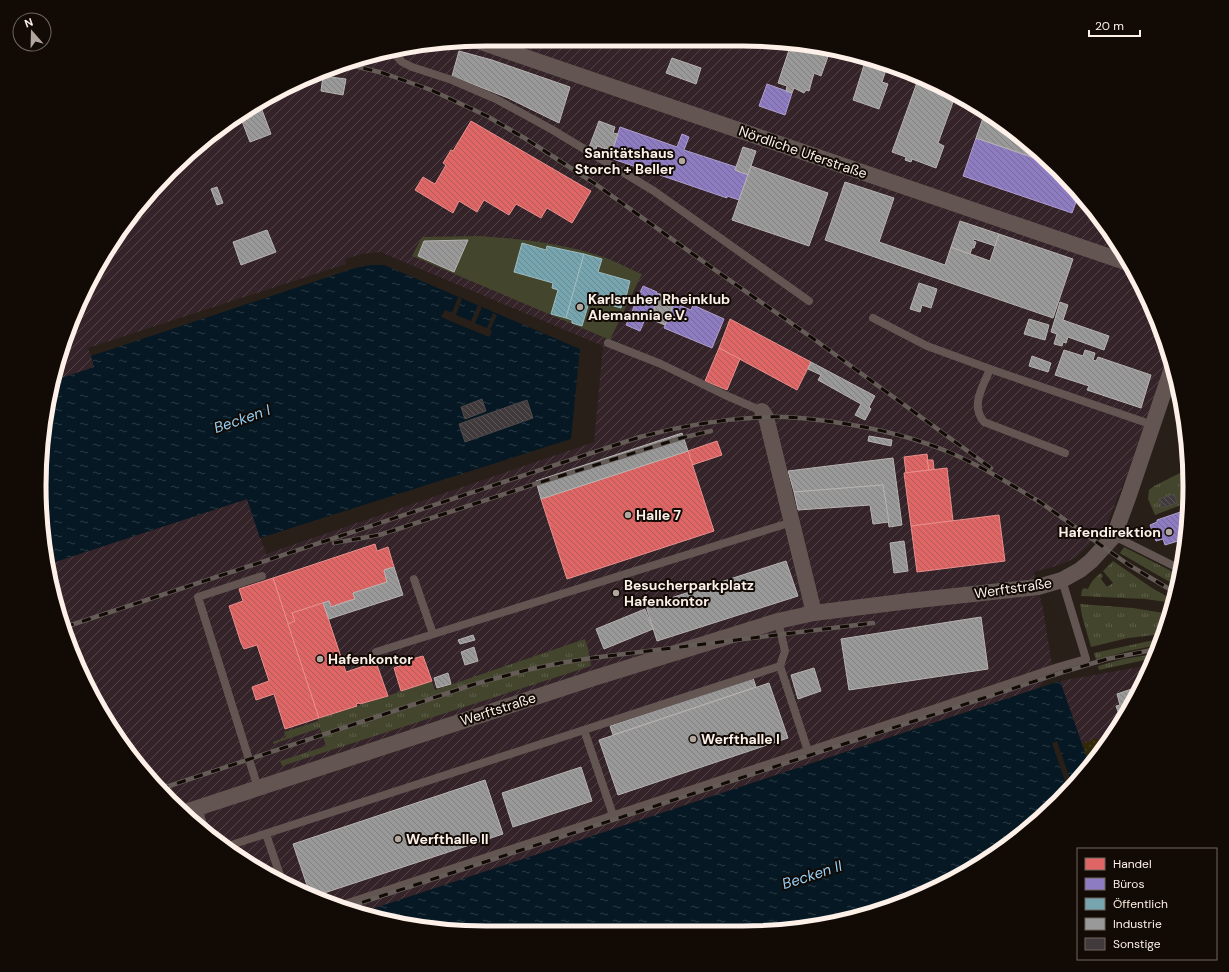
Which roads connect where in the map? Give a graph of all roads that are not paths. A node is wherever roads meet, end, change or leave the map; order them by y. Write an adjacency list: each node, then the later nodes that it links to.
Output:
1 (493, 46): 3 (street, Nördliche Uferstraße)
2 (396, 55): 4 (lane)
3 (1121, 260)
4 (809, 301)
5 (873, 318): 7 (lane)
6 (608, 343): 9 (lane)
7 (990, 369): 10 (lane); 11 (lane)
8 (1169, 376): 10 (street, Werftstraße)
9 (762, 411): 12 (street)
10 (1152, 425): 13 (street, Werftstraße)
11 (1065, 453)
12 (792, 522): 18 (street); 20 (lane)
13 (1114, 536): 14 (lane); 17 (street, Werftstraße)
14 (1176, 567)
15 (262, 576): 25 (lane)
16 (414, 579): 20 (lane)
17 (1062, 580): 18 (street, Werftstraße); 24 (lane)
18 (814, 613): 19 (street, Werftstraße)
19 (778, 621): 22 (lane); 25 (street, Werftstraße)
20 (433, 634): 21 (lane)
21 (376, 652)
22 (780, 666): 23 (lane); 24 (lane)
23 (584, 730): 27 (lane); 28 (lane)
24 (808, 751): 27 (lane)
25 (258, 788): 26 (street, Werftstraße)
26 (191, 810)
27 (613, 815): 31 (lane)
28 (266, 834): 29 (lane); 30 (lane)
29 (231, 844)
30 (280, 875)
31 (347, 903)

